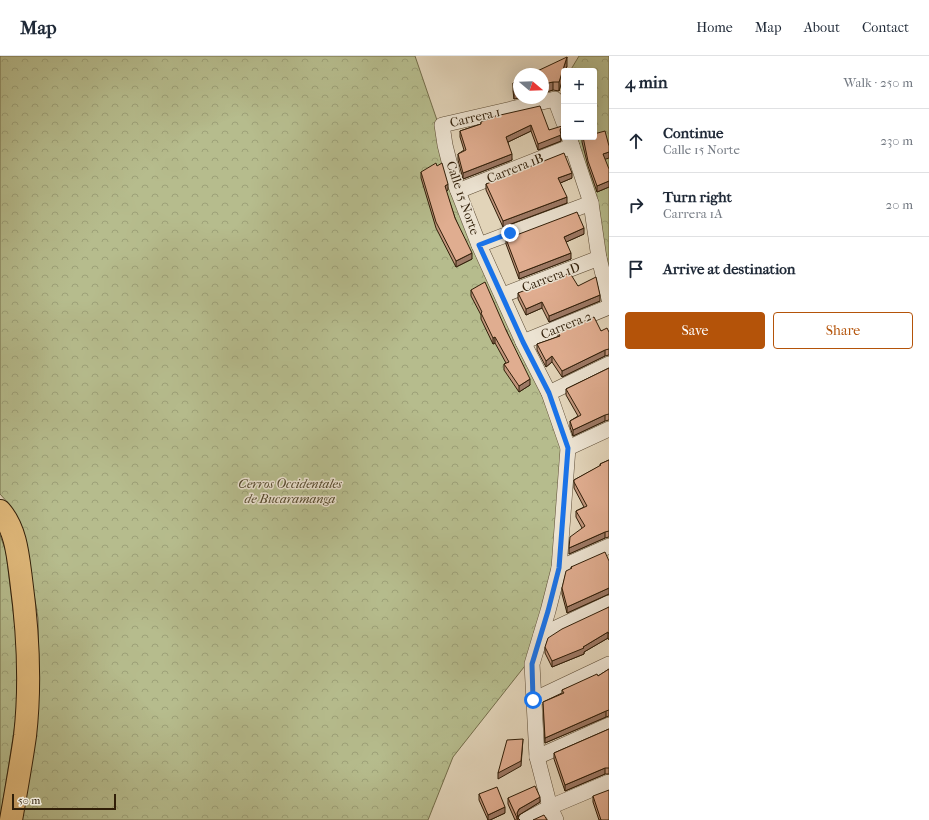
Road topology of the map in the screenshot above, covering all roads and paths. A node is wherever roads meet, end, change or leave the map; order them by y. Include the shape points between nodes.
1 (561, 115) edge
2 (442, 125) joint
3 (570, 141) edge
4 (458, 191) junction
5 (591, 203) junction
6 (479, 245) junction
7 (599, 258) junction
8 (503, 295) junction
9 (609, 299) edge
10 (609, 307) edge
11 (523, 342) junction
12 (609, 364) edge
13 (549, 393) junction
14 (609, 429) edge
15 (568, 448) junction
16 (0, 511) edge
17 (609, 546) edge
18 (559, 568) junction
19 (609, 603) edge
20 (541, 635) junction
21 (609, 664) edge
22 (533, 700) junction
23 (609, 725) edge
24 (537, 757) junction
25 (609, 782) edge
26 (553, 814) edge
27 (11, 820) edge
28 (526, 820) edge

1 - 2 street, Carrera 1 via 555,98
2 - 4 street, Calle 15 Norte
3 - 4 street, Carrera 1B
3 - 5 street
4 - 6 street, Calle 15 Norte
5 - 6 street
5 - 7 street
6 - 8 street, Calle 15 Norte
7 - 8 street, Carrera 1D
7 - 9 street
8 - 11 street, Calle 15 Norte
10 - 11 street, Carrera 2
11 - 13 street, Calle 15 Norte
12 - 13 street
13 - 15 street, Calle 15 Norte
14 - 15 street
15 - 18 street, Calle 15 Norte
16 - 27 main road via 5,516 13,536 20,565 27,631 25,736
17 - 18 street
18 - 20 street, Calle 15 Norte
19 - 20 street
20 - 22 street, Calle 15 Norte via 532,664
21 - 22 street
22 - 24 street, Calle 15 Norte
23 - 24 street
24 - 26 street, Calle 15 Norte
25 - 26 street
26 - 28 street

